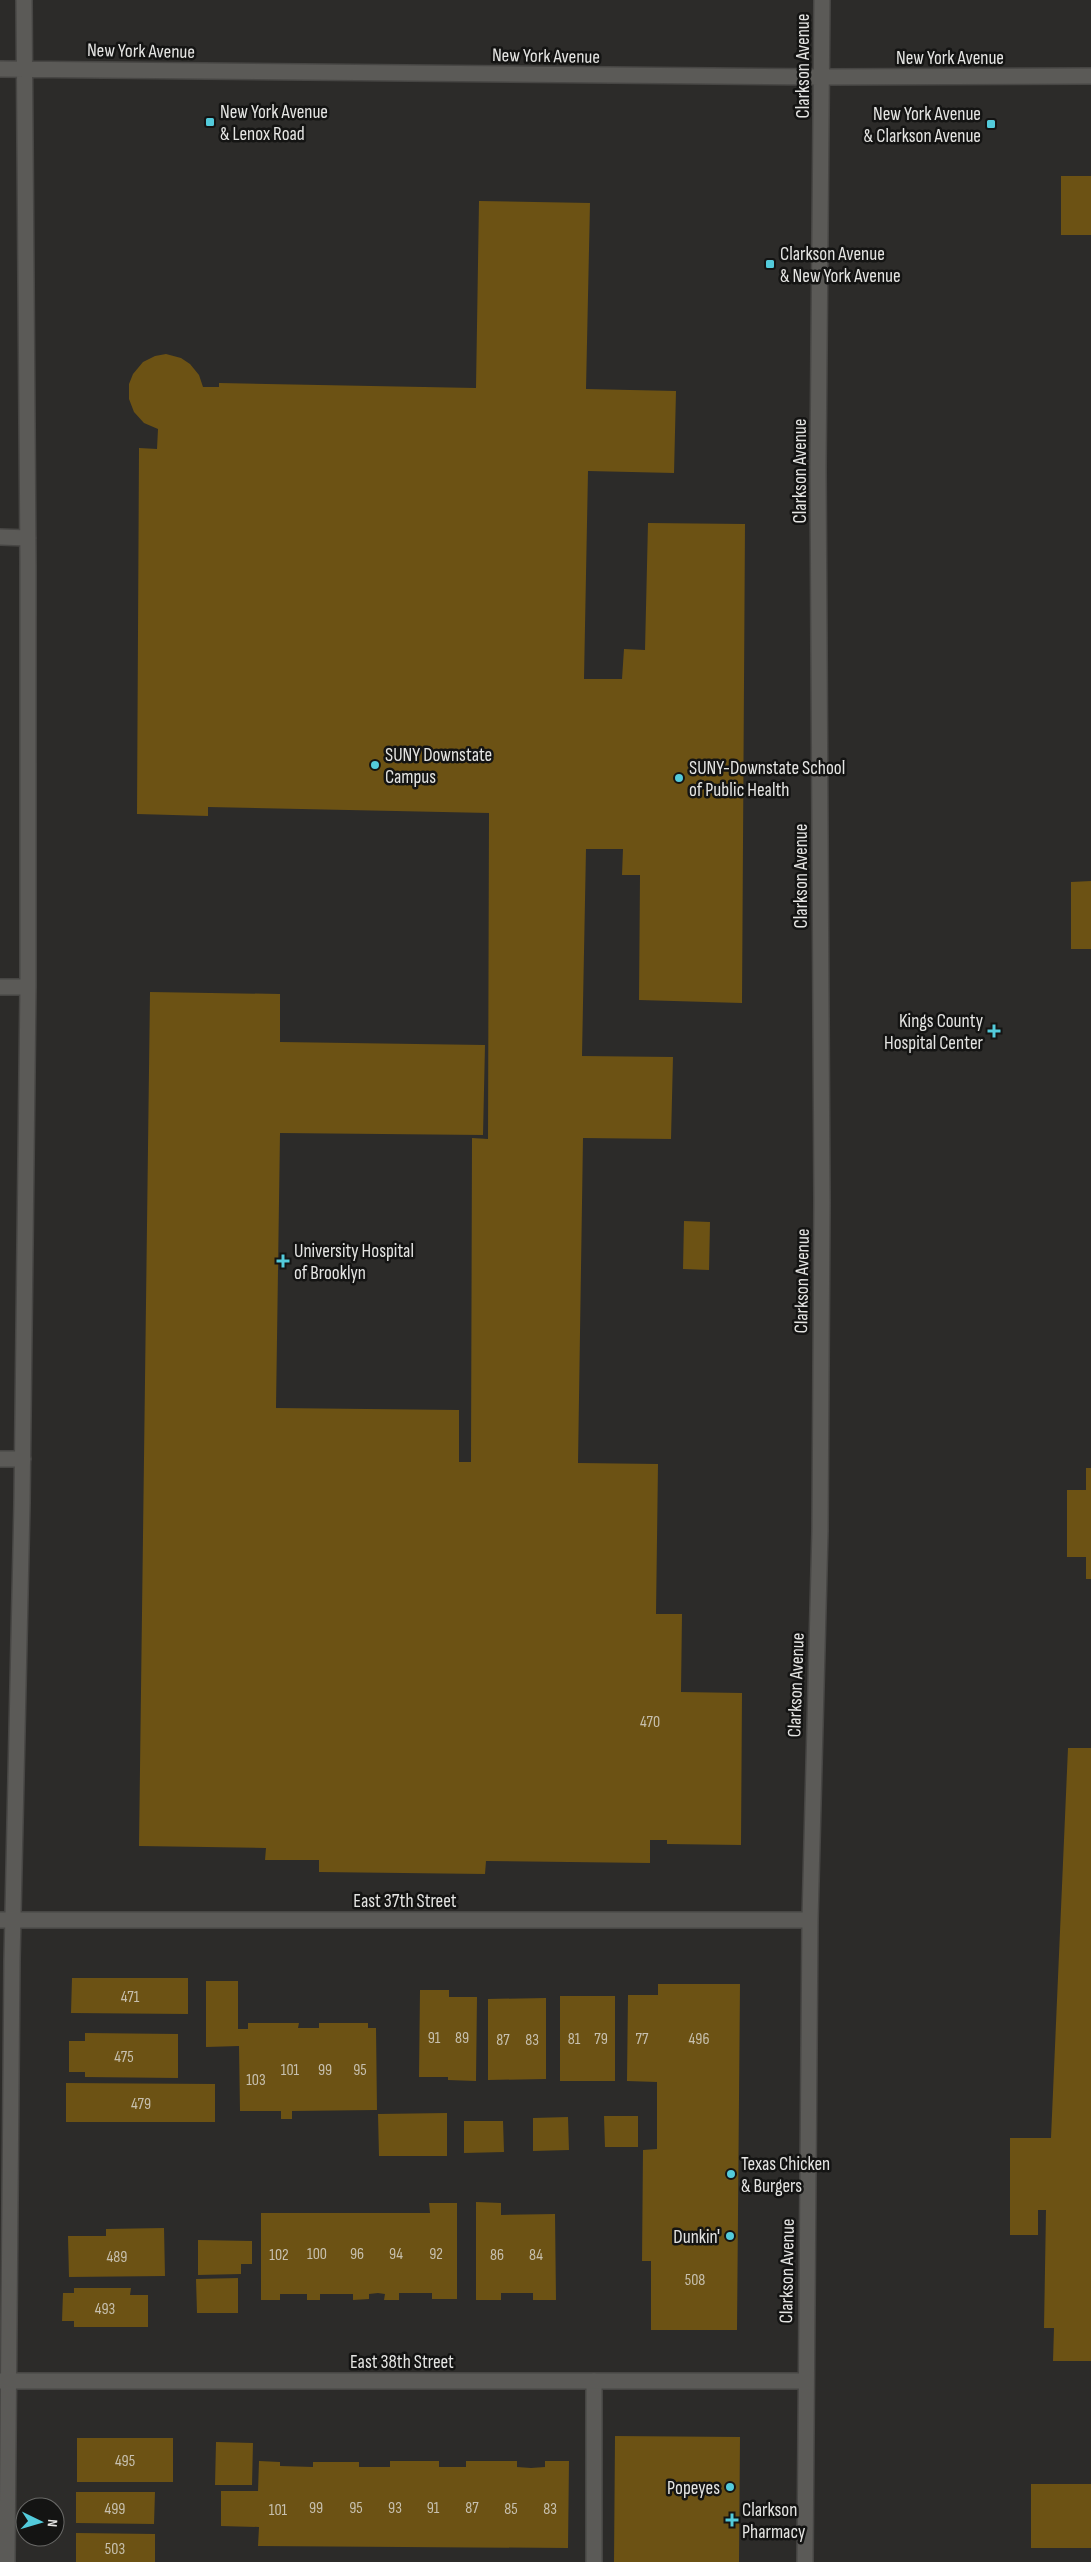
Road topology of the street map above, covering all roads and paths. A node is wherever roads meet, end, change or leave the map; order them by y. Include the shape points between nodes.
1 (24, 0) edge
2 (822, 0) edge
3 (0, 69) edge
4 (24, 69) junction
5 (1091, 76) edge
6 (821, 78) junction
7 (0, 537) edge
8 (28, 538) junction
9 (0, 987) edge
10 (28, 988) junction
11 (0, 1459) edge
12 (22, 1459) junction
13 (6, 1920) edge
14 (810, 1920) junction
15 (4, 2381) edge
16 (594, 2381) junction
17 (805, 2381) junction
18 (7, 2562) edge
19 (594, 2562) edge
20 (805, 2562) edge

1 - 4 street
2 - 6 street, Clarkson Avenue
3 - 4 street, New York Avenue
4 - 6 street, New York Avenue
4 - 8 street
5 - 6 street, New York Avenue
6 - 14 street, Clarkson Avenue via 818,467 822,1202 820,1532
7 - 8 street
8 - 10 street
9 - 10 street
10 - 12 street
11 - 12 street
12 - 13 street
13 - 14 street, East 37th Street
13 - 15 street
14 - 17 street, Clarkson Avenue
15 - 16 street, East 38th Street
15 - 18 street
16 - 17 street, East 38th Street
16 - 19 street
17 - 20 street, Clarkson Avenue

